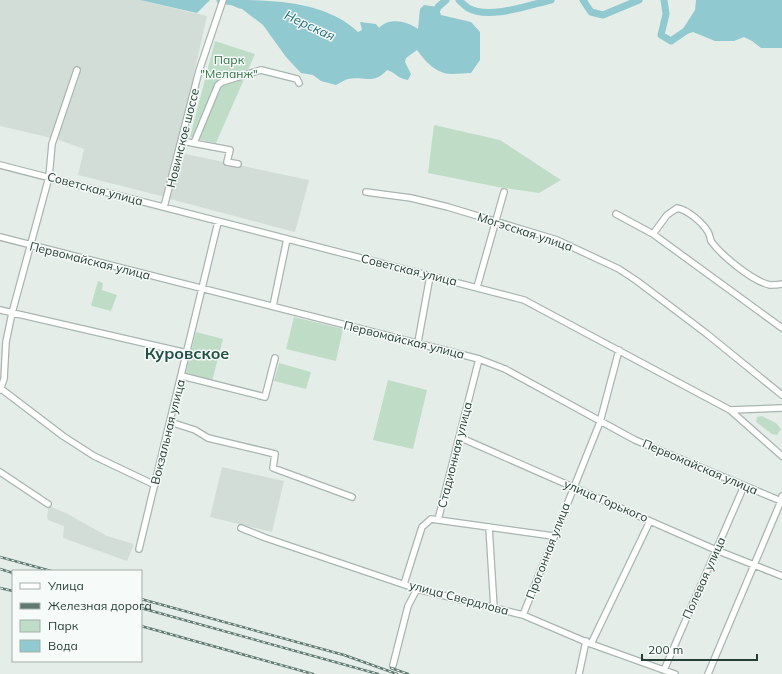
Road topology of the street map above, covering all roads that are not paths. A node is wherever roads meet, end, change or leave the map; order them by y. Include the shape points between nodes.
1 (223, 0) edge
2 (77, 70) dead end
3 (298, 83) dead end
4 (182, 141) junction
5 (194, 143) junction
6 (238, 164) dead end
7 (0, 165) edge
8 (50, 177) junction
9 (366, 192) dead end
10 (504, 192) dead end
11 (164, 207) junction
12 (616, 214) dead end
13 (218, 222) junction
14 (496, 222) junction
15 (653, 234) junction
16 (0, 237) edge
17 (287, 239) junction
18 (30, 245) junction
19 (430, 276) junction
20 (782, 284) edge
21 (477, 287) junction
22 (202, 289) junction
23 (273, 306) junction
24 (0, 310) edge
25 (12, 313) junction
26 (782, 328) edge
27 (418, 342) junction
28 (619, 350) junction
29 (187, 353) junction
30 (275, 358) dead end
31 (479, 359) junction
32 (182, 376) junction
33 (0, 389) edge
34 (782, 395) edge
35 (782, 408) edge
36 (730, 410) junction
37 (170, 422) junction
38 (600, 422) junction
39 (459, 437) junction
40 (782, 456) edge
41 (0, 472) edge
42 (155, 485) junction
43 (744, 486) junction
44 (573, 487) junction
45 (352, 497) dead end
46 (781, 498) edge
47 (48, 504) dead end
48 (438, 520) junction
49 (650, 521) junction
50 (489, 527) junction
51 (241, 528) dead end
52 (553, 536) junction
53 (139, 549) dead end
54 (716, 550) junction
55 (754, 564) junction
56 (782, 576) edge
57 (404, 584) junction
58 (417, 589) junction
59 (494, 608) junction
60 (523, 615) junction
61 (588, 642) junction
62 (393, 665) dead end
63 (664, 670) junction
64 (579, 674) edge
65 (675, 674) edge
66 (708, 674) edge

1 - 4 street, Новинское шоссе via 199,71
2 - 8 street via 52,144
3 - 5 street via 297,79 261,70 222,82 218,85
4 - 5 street
4 - 11 street, Новинское шоссе
5 - 6 street via 230,150 227,162
7 - 8 street, Советская улица
8 - 11 street, Советская улица
8 - 18 street
9 - 14 street, Могэсская улица via 411,198
10 - 14 street
11 - 13 street, Советская улица
12 - 15 street
13 - 17 street, Советская улица
13 - 22 street, Вокзальная улица
14 - 21 street
14 - 34 street, Могэсская улица via 557,240 619,270 662,299
15 - 20 street via 667,215 677,208 683,209 705,228 710,239 730,261 770,285
15 - 26 street
16 - 18 street, Первомайская улица
17 - 19 street, Советская улица
17 - 23 street
18 - 22 street, Первомайская улица
18 - 25 street
19 - 21 street, Советская улица
19 - 27 street
21 - 28 street, Советская улица via 524,300
22 - 23 street, Первомайская улица
22 - 29 street, Вокзальная улица
23 - 27 street, Первомайская улица
24 - 25 street
25 - 29 street
25 - 33 street
27 - 31 street, Первомайская улица
28 - 36 street, Советская улица
28 - 38 street, Прогонная улица
29 - 32 street, Вокзальная улица
30 - 32 street via 265,397
31 - 38 street, Первомайская улица via 505,369
31 - 39 street, Стадионная улица
32 - 37 street, Вокзальная улица
33 - 42 street via 94,456
35 - 36 street
36 - 40 street, Советская улица
37 - 42 street, Вокзальная улица
37 - 45 street via 195,430 208,438 275,454 273,468
38 - 43 street, Первомайская улица via 635,440
38 - 44 street, Прогонная улица
39 - 44 street, улица Горького
39 - 48 street, Стадионная улица
41 - 47 street
42 - 53 street, Вокзальная улица
43 - 46 street, Первомайская улица
43 - 54 street, Полевая улица
44 - 49 street, улица Горького
44 - 52 street, Прогонная улица
46 - 55 street
48 - 50 street
48 - 57 street, Стадионная улица via 431,519 422,527
49 - 54 street, улица Горького
49 - 61 street
50 - 52 street
50 - 59 street
51 - 57 street, улица Свердлова
52 - 60 street, Прогонная улица
54 - 55 street, улица Горького
54 - 63 street, Полевая улица
55 - 56 street, улица Горького
55 - 66 street
57 - 58 street, улица Свердлова
58 - 59 street, улица Свердлова
58 - 62 street via 408,606
59 - 60 street, улица Свердлова
60 - 61 street, улица Свердлова
61 - 63 street, улица Свердлова
61 - 64 street
63 - 65 street, улица Свердлова

